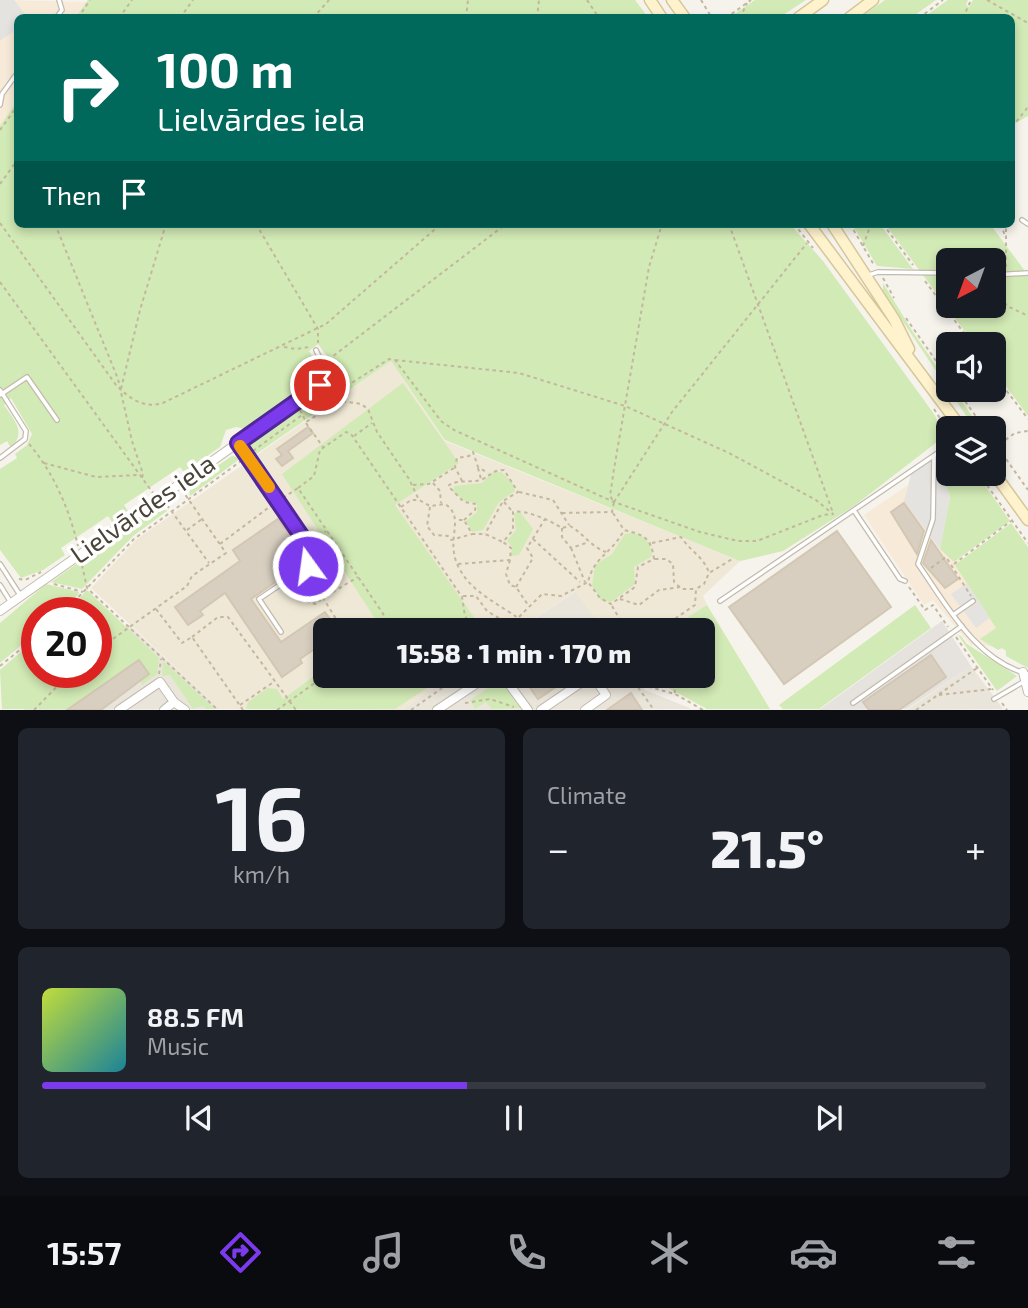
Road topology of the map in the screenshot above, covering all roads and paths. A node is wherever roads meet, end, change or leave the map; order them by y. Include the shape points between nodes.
1 (328, 0) edge
2 (751, 0) edge
3 (822, 0) edge
4 (873, 0) edge
5 (943, 0) edge
6 (987, 0) edge
7 (747, 3) junction
8 (316, 14) edge
9 (732, 14) edge
10 (742, 14) edge
11 (803, 14) edge
12 (854, 14) edge
13 (924, 14) edge
14 (1012, 14) edge
15 (14, 77) edge
16 (1, 92) edge
17 (0, 105) edge
18 (1028, 107) edge
19 (14, 111) edge
20 (1015, 123) edge
21 (0, 130) edge
22 (14, 165) edge
23 (0, 184) edge
24 (1022, 220) dead end
25 (0, 223) edge
26 (1028, 224) edge
27 (57, 228) edge
28 (165, 228) edge
29 (258, 228) edge
30 (436, 228) edge
31 (501, 228) edge
32 (661, 228) edge
33 (730, 228) edge
34 (797, 228) edge
35 (812, 228) edge
36 (835, 228) edge
37 (852, 228) edge
38 (869, 228) edge
39 (886, 228) edge
40 (1002, 228) edge
41 (1006, 228) edge
42 (1005, 238) junction
43 (807, 243) junction
44 (863, 247) junction
45 (1005, 248) edge
46 (816, 251) dead end
47 (919, 272) junction
48 (936, 273) edge
49 (1028, 273) edge
50 (872, 274) junction
51 (1006, 275) edge
52 (0, 282) edge
53 (1006, 302) edge
54 (897, 304) dead end
55 (757, 305) junction
56 (903, 313) dead end
57 (1028, 316) edge
58 (318, 328) junction
59 (963, 332) edge
60 (283, 346) junction
61 (316, 350) junction
62 (395, 360) junction
63 (936, 361) edge
64 (324, 363) junction
65 (916, 364) junction
66 (320, 385) joint
67 (1006, 389) edge
68 (121, 390) junction
69 (1, 393) edge
70 (306, 396) junction
71 (297, 403) junction
72 (625, 406) junction
73 (933, 409) dead end
74 (302, 415) junction
75 (938, 416) edge
76 (953, 416) edge
77 (1028, 419) edge
78 (57, 420) dead end
79 (306, 422) junction
80 (372, 423) junction
81 (664, 423) junction
82 (1028, 431) edge
83 (353, 437) junction
84 (24, 439) junction
85 (1006, 440) edge
86 (238, 443) junction
87 (323, 448) junction
88 (247, 456) junction
89 (934, 456) joint
90 (0, 458) edge
91 (1006, 460) edge
92 (44, 463) junction
93 (455, 467) junction
94 (478, 467) junction
95 (489, 474) junction
96 (141, 477) junction
97 (481, 480) junction
98 (462, 481) junction
99 (433, 482) junction
100 (178, 485) junction
101 (411, 485) junction
102 (987, 486) edge
103 (1004, 486) edge
104 (298, 488) junction
105 (1028, 490) edge
106 (440, 491) junction
107 (450, 492) junction
108 (518, 492) junction
109 (160, 498) junction
110 (189, 499) junction
111 (419, 500) junction
112 (278, 501) junction
113 (503, 501) junction
114 (614, 502) junction
115 (441, 504) junction
116 (430, 506) junction
117 (401, 507) junction
118 (172, 511) junction
119 (513, 512) junction
120 (612, 512) junction
121 (854, 512) junction
122 (562, 513) junction
123 (834, 514) junction
124 (546, 517) junction
125 (202, 519) junction
126 (458, 520) junction
127 (464, 520) junction
128 (1028, 520) edge
129 (1012, 521) junction
130 (839, 522) junction
131 (570, 526) junction
132 (562, 528) junction
133 (624, 530) junction
134 (186, 531) junction
135 (327, 531) junction
136 (472, 534) junction
137 (485, 534) junction
138 (532, 538) junction
139 (452, 540) junction
140 (503, 542) junction
141 (587, 543) junction
142 (652, 543) junction
143 (1028, 543) edge
144 (220, 544) junction
145 (307, 544) junction
146 (570, 548) junction
147 (79, 553) junction
148 (608, 553) junction
149 (734, 558) dead end
150 (654, 559) junction
151 (510, 560) junction
152 (0, 564) edge
153 (209, 564) junction
154 (457, 564) junction
155 (953, 565) junction
156 (709, 573) junction
157 (925, 573) junction
158 (358, 577) junction
159 (288, 580) junction
160 (905, 581) joint
161 (585, 583) junction
162 (0, 585) edge
163 (516, 587) junction
164 (680, 587) junction
165 (88, 588) junction
166 (696, 589) junction
167 (20, 595) junction
168 (79, 597) edge
169 (462, 597) junction
170 (323, 598) junction
171 (619, 598) junction
172 (720, 601) dead end
173 (973, 601) joint
174 (11, 602) junction
175 (611, 604) junction
176 (529, 606) junction
177 (156, 608) junction
178 (0, 611) edge
179 (953, 614) junction
180 (336, 618) edge
181 (386, 618) edge
182 (466, 618) edge
183 (500, 618) edge
184 (518, 618) joint
185 (618, 618) edge
186 (676, 618) edge
187 (962, 626) junction
188 (129, 627) junction
189 (281, 632) dead end
190 (952, 632) junction
191 (192, 637) junction
192 (112, 639) edge
193 (21, 649) edge
194 (162, 658) junction
195 (0, 666) edge
196 (978, 667) junction
197 (159, 676) dead end
198 (1025, 676) edge
199 (275, 680) junction
200 (313, 684) edge
201 (1011, 687) junction
202 (55, 688) edge
203 (442, 688) edge
204 (470, 688) edge
205 (511, 688) edge
206 (573, 688) edge
207 (601, 688) edge
208 (638, 688) edge
209 (651, 688) edge
210 (674, 688) edge
211 (1028, 692) edge
212 (675, 694) junction
213 (937, 695) junction
214 (996, 697) junction
215 (290, 701) junction
216 (174, 702) junction
217 (463, 703) dead end
218 (853, 703) dead end
219 (240, 705) junction
220 (696, 705) junction
221 (34, 709) edge
222 (119, 709) edge
223 (164, 709) edge
224 (185, 709) edge
225 (218, 709) edge
226 (243, 709) edge
227 (277, 709) edge
228 (296, 709) edge
229 (411, 709) edge
230 (438, 709) edge
231 (524, 709) edge
232 (541, 709) edge
233 (585, 709) edge
234 (654, 709) edge
235 (694, 709) edge
236 (702, 709) edge
237 (916, 709) edge
238 (1007, 709) edge

1 - 8 path
2 - 7 path
3 - 11 main road
4 - 12 main road
5 - 13 path
6 - 14 path
7 - 9 path
7 - 10 path
15 - 16 lane
16 - 17 lane
18 - 20 path
19 - 21 path
22 - 23 path
24 - 26 lane
25 - 68 path
27 - 68 path
28 - 68 path
29 - 58 path
30 - 58 path
31 - 64 path
32 - 72 path via 649,267
33 - 55 path
34 - 43 path
35 - 65 main road
36 - 50 main road
37 - 44 path
38 - 44 path
39 - 47 path
40 - 42 path
41 - 42 path
42 - 45 path
43 - 46 path
43 - 55 path
44 - 50 path
47 - 48 lane
47 - 50 lane
47 - 59 path
49 - 51 lane
50 - 54 path
50 - 65 main road
52 - 96 path
53 - 57 path
55 - 81 path
55 - 123 path
56 - 63 path
58 - 60 path
58 - 61 path
60 - 61 path
60 - 68 path via 158,405 139,403
61 - 64 lane
62 - 70 path via 389,359 333,395
62 - 72 path via 519,373
62 - 114 path via 440,421
64 - 66 lane via 327,374
65 - 76 main road
66 - 70 street, Lielvārdes iela
67 - 77 path
68 - 96 path via 144,474
69 - 78 lane via 27,377
69 - 84 lane via 26,431
70 - 71 street, Lielvārdes iela
71 - 74 path
71 - 86 street, Lielvārdes iela
72 - 81 path
72 - 114 path via 611,487
73 - 75 path
74 - 79 path
74 - 88 path
79 - 80 path via 329,406 351,401 368,409
79 - 87 path
80 - 83 path
80 - 101 path
81 - 114 path
81 - 123 path via 729,453
82 - 85 path
83 - 87 path via 346,432
83 - 117 path
84 - 90 lane
84 - 92 path
86 - 88 lane
86 - 100 street, Lielvārdes iela
87 - 104 path via 314,476
88 - 110 path
88 - 112 lane
89 - 121 lane
89 - 157 lane via 933,519 918,564
91 - 105 path
92 - 96 path via 96,477
92 - 147 path via 62,497
93 - 94 path via 457,458 473,452
93 - 98 path
93 - 99 path
94 - 95 path
94 - 97 path
95 - 97 path
95 - 108 path via 504,470
96 - 109 path
97 - 98 path
98 - 107 path via 452,482
99 - 101 path
99 - 106 path
100 - 109 street, Lielvārdes iela
100 - 110 path
101 - 111 path
102 - 129 path
103 - 128 main road
104 - 112 path
104 - 135 path
106 - 107 path
106 - 115 path
107 - 127 path via 476,504
108 - 113 path
108 - 122 path via 553,500
109 - 118 path
109 - 147 street, Lielvārdes iela
110 - 118 path
110 - 125 path
111 - 116 path
111 - 117 path
112 - 144 path
112 - 145 lane
113 - 119 path
113 - 137 path
114 - 120 path
114 - 123 path via 738,541 757,541
115 - 116 path
115 - 126 path via 452,508
116 - 139 path via 427,526 434,535
117 - 169 path
118 - 134 path
118 - 165 path via 134,539
119 - 124 path
119 - 140 path via 513,530
120 - 122 path
120 - 133 path
121 - 130 lane
121 - 160 lane
122 - 131 path
123 - 130 path
124 - 132 path
124 - 138 path
125 - 134 path
125 - 144 path
126 - 127 path
126 - 139 path
127 - 136 path
129 - 143 path
129 - 155 path
130 - 172 lane
131 - 132 path
131 - 141 path
132 - 146 path
133 - 142 path via 646,535
133 - 148 path
134 - 153 path
135 - 145 path
135 - 158 path
136 - 137 path
136 - 139 path
137 - 140 path
138 - 161 path
138 - 163 path via 527,548 533,558
139 - 154 path
140 - 151 path via 511,548
141 - 146 path
141 - 148 path
142 - 150 path
142 - 156 path via 681,537 692,554 705,562
144 - 153 path via 226,553
145 - 159 lane via 312,558 308,566
146 - 161 path
147 - 165 path
147 - 167 street, Lielvārdes iela
148 - 161 path via 591,567
149 - 156 path
150 - 164 path via 673,564 674,582
150 - 171 path via 638,567 638,583
151 - 154 path
151 - 163 path via 506,574 510,585
152 - 167 lane
153 - 177 path
154 - 184 path via 475,588
155 - 157 path via 946,557
155 - 173 path
156 - 166 path
157 - 179 lane
158 - 170 path
158 - 181 path
159 - 170 path via 301,599 315,604
159 - 189 lane via 259,599
160 - 190 path via 925,610 933,605
161 - 175 path
161 - 176 path via 561,596 542,594
162 - 174 lane
163 - 176 path
164 - 166 path
164 - 171 path via 659,590 639,605
165 - 168 path
165 - 188 path
166 - 186 path via 695,605
167 - 174 street, Lielvārdes iela
169 - 182 path
169 - 183 path via 472,594
170 - 180 path
171 - 175 path
173 - 179 lane
174 - 178 street, Lielvārdes iela
175 - 185 path
176 - 184 path
177 - 188 path
177 - 191 path via 182,643
179 - 187 lane
187 - 190 lane
187 - 198 lane via 986,651
188 - 192 path
188 - 194 path
190 - 196 path
190 - 218 lane
191 - 199 path via 218,617 228,617
191 - 219 path
193 - 195 path
194 - 197 path
194 - 225 path
196 - 213 path
196 - 214 path
198 - 201 lane
198 - 211 street
199 - 215 path
199 - 219 path
200 - 215 path
201 - 213 path
201 - 214 lane
202 - 221 path
203 - 229 path
204 - 230 street
205 - 231 street
206 - 232 street
207 - 233 street via 606,695
208 - 234 path
209 - 212 path
210 - 212 path
212 - 220 path
213 - 237 path
214 - 238 path
215 - 227 path
215 - 228 path
216 - 222 street via 160,682
216 - 223 street
216 - 224 street
217 - 231 path via 490,699
219 - 226 path
220 - 235 path
220 - 236 path

